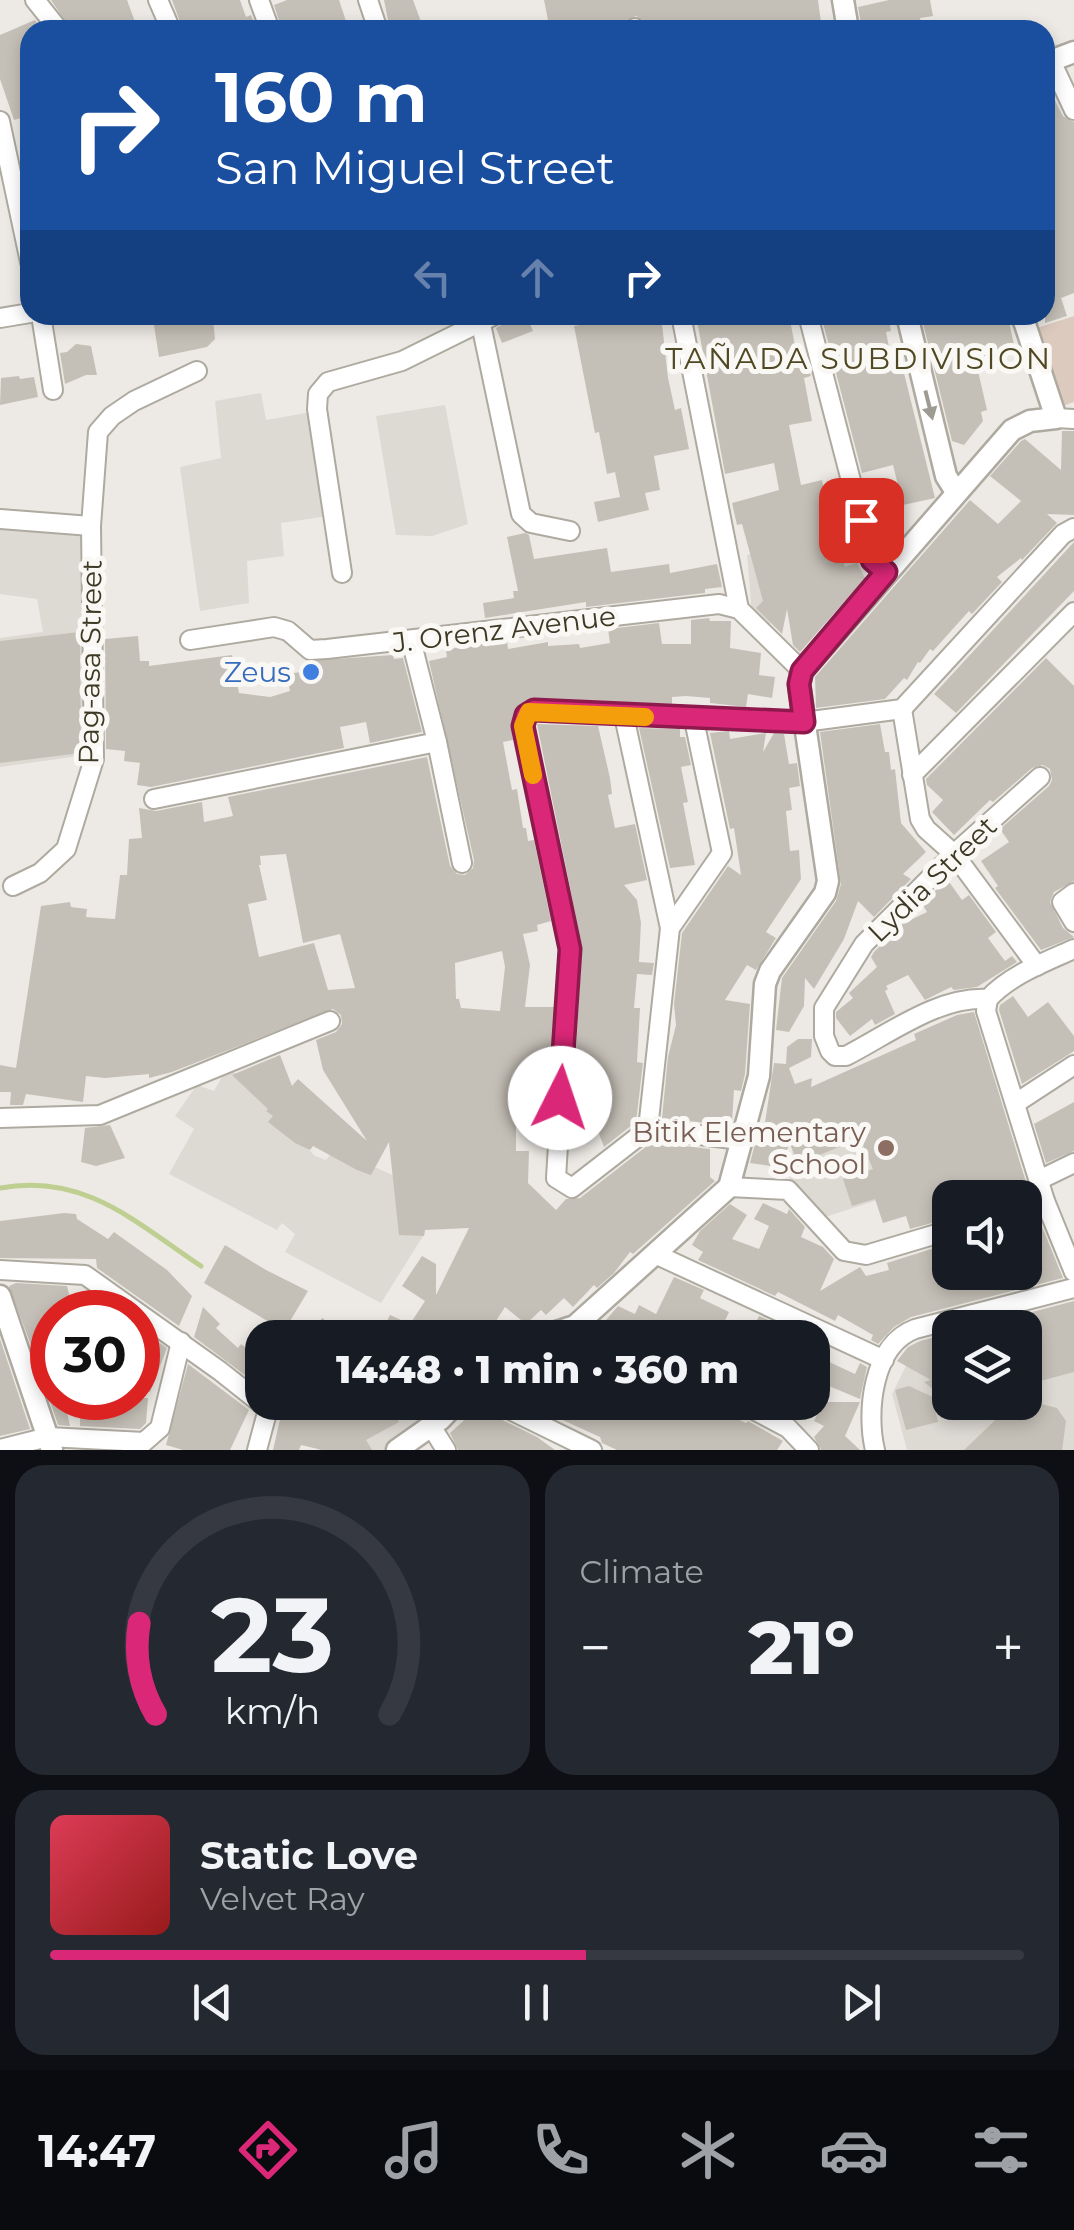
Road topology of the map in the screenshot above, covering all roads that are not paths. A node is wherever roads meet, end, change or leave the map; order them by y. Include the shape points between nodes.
1 (35, 0) edge
2 (51, 20) edge
3 (1055, 75) edge
4 (1074, 110) edge
5 (0, 121) edge
6 (20, 215) edge
7 (43, 325) edge
8 (478, 325) edge
9 (489, 325) edge
10 (683, 325) edge
11 (811, 325) edge
12 (909, 325) edge
13 (1026, 325) edge
14 (197, 371) dead end
15 (53, 390) dead end
16 (1065, 418) edge
17 (956, 492) junction
18 (0, 520) edge
19 (92, 526) junction
20 (1074, 528) edge
21 (570, 531) dead end
22 (886, 572) junction
23 (342, 573) dead end
24 (739, 609) junction
25 (1074, 612) edge
26 (190, 640) dead end
27 (412, 640) junction
28 (802, 671) junction
29 (902, 708) junction
30 (624, 716) junction
31 (694, 720) junction
32 (804, 722) junction
33 (437, 742) junction
34 (912, 775) junction
35 (1040, 776) dead end
36 (154, 799) dead end
37 (954, 854) junction
38 (462, 863) dead end
39 (12, 886) dead end
40 (1074, 892) edge
41 (1074, 922) edge
42 (670, 928) junction
43 (1074, 949) edge
44 (1038, 966) junction
45 (988, 999) junction
46 (330, 1022) dead end
47 (1074, 1066) edge
48 (1016, 1103) junction
49 (0, 1118) edge
50 (648, 1129) junction
51 (741, 1140) junction
52 (1074, 1163) edge
53 (1039, 1180) joint
54 (729, 1187) junction
55 (1042, 1190) edge
56 (1045, 1201) junction
57 (1042, 1202) edge
58 (932, 1235) edge
59 (656, 1254) junction
60 (0, 1270) edge
61 (1074, 1272) edge
62 (1074, 1288) edge
63 (0, 1296) edge
64 (582, 1320) edge
65 (181, 1342) junction
66 (884, 1360) junction
67 (438, 1420) edge
68 (531, 1420) edge
69 (773, 1420) edge
70 (431, 1426) junction
71 (50, 1444) edge
72 (0, 1448) edge
73 (256, 1450) edge
74 (397, 1450) edge
75 (446, 1450) edge
76 (592, 1450) edge
77 (809, 1450) edge
78 (875, 1450) edge

1 - 2 street
3 - 4 street
5 - 6 street
7 - 15 street
8 - 23 street via 402,361 328,382 318,394
9 - 21 street via 521,514 530,523
10 - 24 street
11 - 22 street via 870,554
12 -> 17 street via 946,476
13 - 16 street
14 - 19 street, Pag-asa Street via 134,401 98,432
16 - 17 street via 1012,430
17 - 22 street
18 - 19 street, Pag-asa Street
19 - 39 street, Pag-asa Street via 94,760 66,849 40,874
20 - 29 street
22 - 28 street
24 - 27 street, J. Orenz Avenue via 719,604
24 - 28 street
25 - 34 street
26 - 27 street, J. Orenz Avenue via 274,627 310,650
27 - 33 street
28 - 32 street
29 - 32 street
29 - 34 street
30 - 31 street
30 - 42 street
30 - 50 street via 534,710 523,726 570,949 556,1178 572,1188
31 - 32 street
31 - 42 street via 722,853
32 - 51 street via 828,881 765,984 759,1076
33 - 36 street
33 - 38 street
34 - 37 street via 920,819
35 - 37 street, Lydia Street
37 - 44 street
37 - 45 street, Lydia Street via 864,944 824,1008 824,1036 835,1056 846,1056 947,1003
40 - 41 street via 1062,902
42 - 50 street
43 - 44 street
44 - 45 street
45 - 48 street via 986,1011
46 - 49 street via 100,1115
47 - 48 street
48 - 53 street
50 - 51 street
51 - 54 street
52 - 53 street
54 - 58 street via 788,1190 852,1254
54 - 59 street
55 - 56 street
56 - 57 street
56 - 61 street
59 - 64 street
59 - 66 street
60 - 65 street via 85,1275
62 - 66 street via 905,1333
63 - 71 street
65 - 71 street via 160,1428 144,1442
65 - 73 street via 268,1409
66 - 78 street via 869,1423
67 - 70 street
68 - 76 street
69 - 77 street
70 - 74 street
70 - 75 street
71 - 72 street

